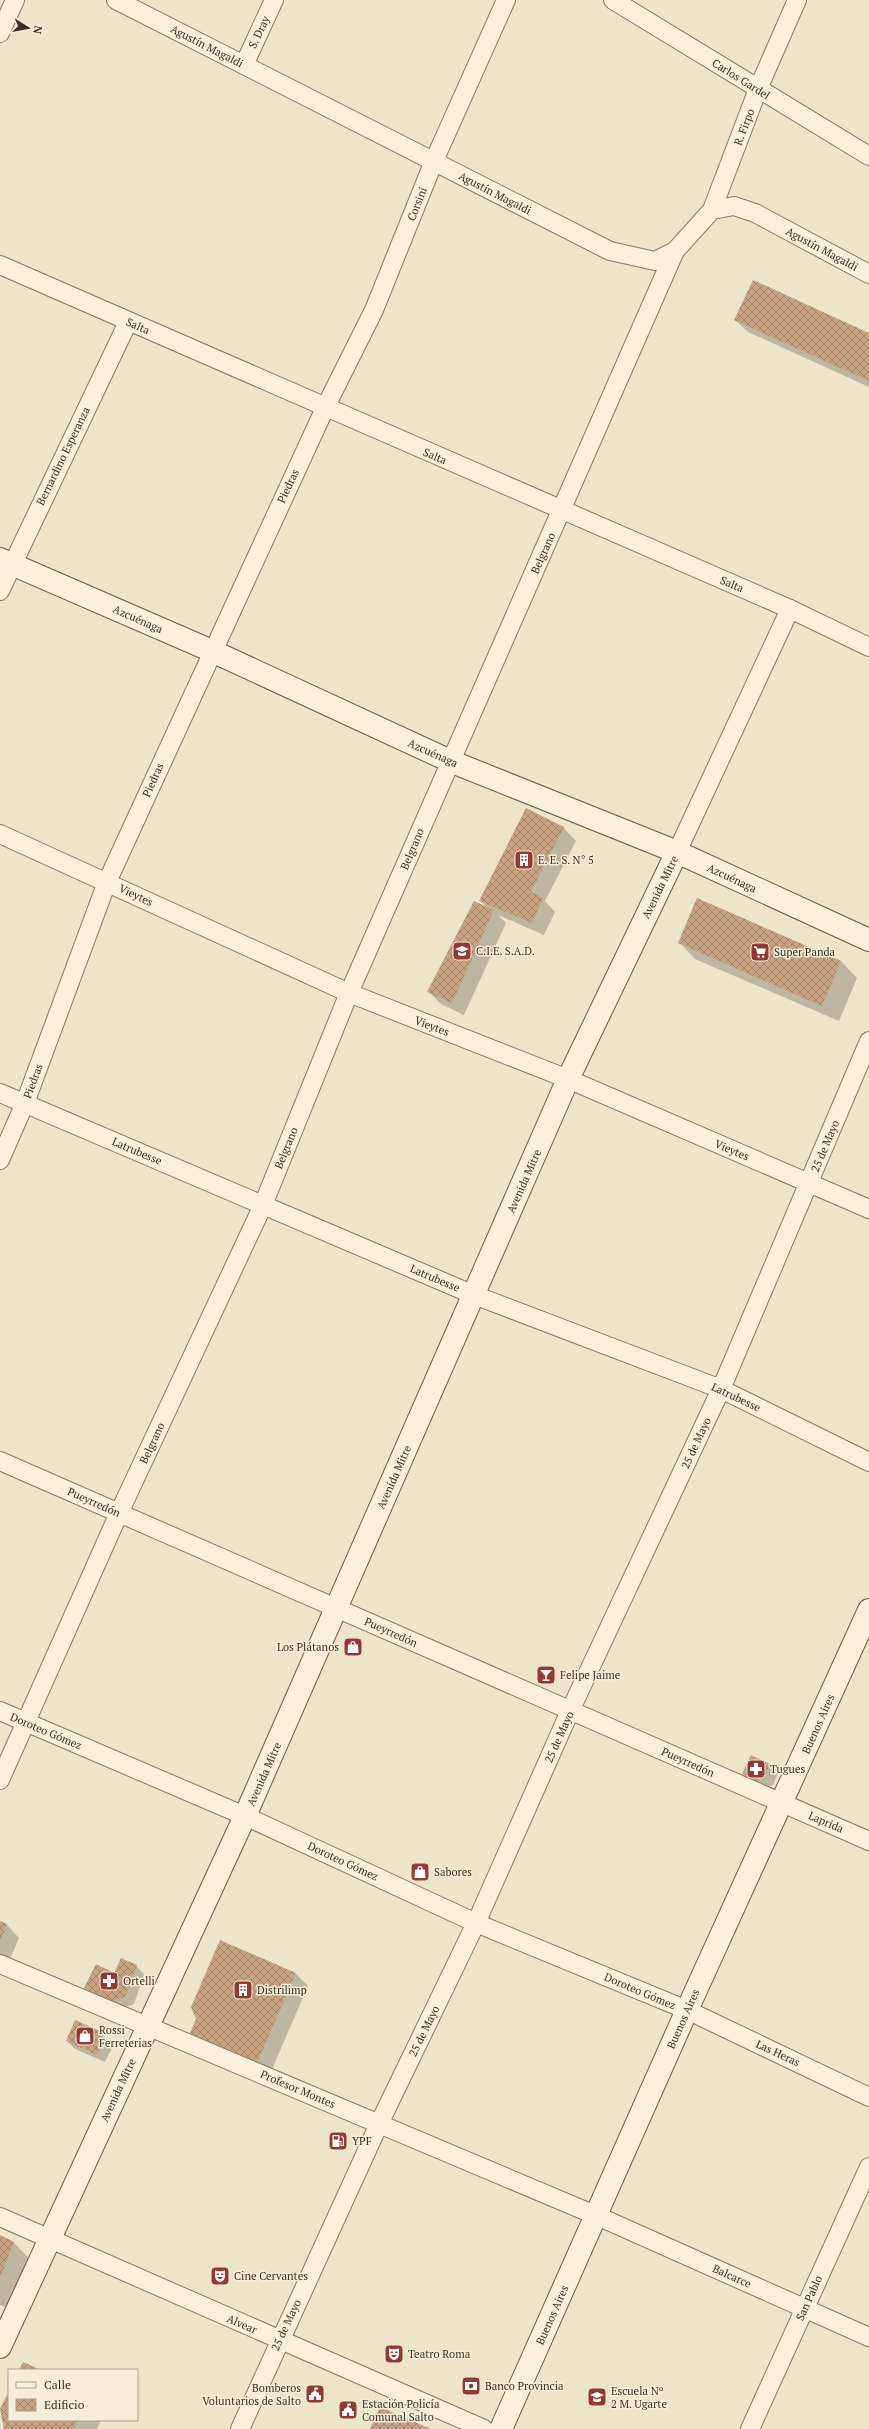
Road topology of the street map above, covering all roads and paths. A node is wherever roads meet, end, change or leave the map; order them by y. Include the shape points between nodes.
1 (15, 0) edge
2 (116, 0) edge
3 (274, 0) edge
4 (506, 0) edge
5 (613, 0) edge
6 (797, 0) edge
7 (0, 33) edge
8 (244, 65) junction
9 (758, 89) junction
10 (869, 156) edge
11 (434, 161) junction
12 (712, 210) junction
13 (675, 251) junction
14 (0, 265) edge
15 (869, 274) edge
16 (128, 322) junction
17 (325, 408) junction
18 (562, 511) junction
19 (6, 562) edge
20 (0, 591) edge
21 (790, 609) junction
22 (869, 647) edge
23 (212, 651) junction
24 (450, 761) junction
25 (0, 834) edge
26 (677, 852) junction
27 (107, 882) junction
28 (869, 940) edge
29 (349, 993) junction
30 (869, 1041) edge
31 (568, 1079) junction
32 (0, 1094) edge
33 (25, 1103) junction
34 (0, 1160) edge
35 (809, 1184) junction
36 (263, 1206) junction
37 (869, 1209) edge
38 (474, 1295) junction
39 (721, 1389) junction
40 (0, 1460) edge
41 (869, 1462) edge
42 (119, 1513) junction
43 (337, 1608) junction
44 (869, 1610) edge
45 (0, 1711) edge
46 (570, 1711) junction
47 (26, 1722) junction
48 (0, 1780) edge
49 (782, 1804) junction
50 (245, 1816) junction
51 (869, 1841) edge
52 (476, 1923) junction
53 (0, 1964) edge
54 (687, 2010) junction
55 (148, 2025) junction
56 (869, 2097) edge
57 (379, 2124) junction
58 (869, 2167) edge
59 (595, 2215) junction
60 (0, 2217) edge
61 (50, 2238) junction
62 (805, 2308) junction
63 (869, 2337) edge
64 (279, 2340) junction
65 (0, 2347) edge
66 (240, 2429) edge
67 (484, 2429) edge
68 (501, 2429) edge
69 (750, 2429) edge

1 - 7 street
2 - 8 street, Agustín Magaldi
3 - 8 street, S. Dray
4 - 11 street, Corsini
5 - 9 street, Carlos Gardel
6 - 9 street, R. Firpo
8 - 11 street, Agustín Magaldi
9 - 10 street, Carlos Gardel
9 - 12 street, R. Firpo
11 - 13 street, Agustín Magaldi via 610,251 655,260
11 - 17 street, Corsini via 374,310
12 - 13 street, Agustín Magaldi
12 - 15 street, Agustín Magaldi via 734,206 755,213
13 - 18 street, Belgrano
14 - 16 street, Salta
16 - 17 street, Salta
16 - 19 street, Bernardino Esperanza
17 - 18 street, Salta
17 - 23 street, Piedras
18 - 21 street, Salta
18 - 24 street, Belgrano
19 - 20 street, Bernardino Esperanza
19 - 23 street, Azcuénaga
21 - 22 street, Salta
21 - 26 street, Avenida Mitre
23 - 24 street, Azcuénaga
23 - 27 street, Piedras
24 - 26 street, Azcuénaga
24 - 29 street, Belgrano
25 - 27 street, Vieytes
26 - 28 street, Azcuénaga
26 - 31 street, Avenida Mitre
27 - 29 street, Vieytes
27 - 33 street, Piedras
29 - 31 street, Vieytes
29 - 36 street, Belgrano
30 - 35 street, 25 de Mayo
31 - 35 street, Vieytes
31 - 38 street, Avenida Mitre
32 - 33 street, Latrubesse
33 - 34 street, Piedras
33 - 36 street, Latrubesse
35 - 37 street, Vieytes
35 - 39 street, 25 de Mayo
36 - 38 street, Latrubesse
36 - 42 street, Belgrano
38 - 39 street, Latrubesse
38 - 43 street, Avenida Mitre
39 - 41 street, Latrubesse
39 - 46 street, 25 de Mayo
40 - 42 street, Pueyrredón
42 - 43 street, Pueyrredón
42 - 47 street, Belgrano
43 - 46 street, Pueyrredón
43 - 50 street, Avenida Mitre
44 - 49 street, Buenos Aires
45 - 47 street, Doroteo Gómez
46 - 49 street, Pueyrredón
46 - 52 street, 25 de Mayo
47 - 48 street, Belgrano
47 - 50 street, Doroteo Gómez
49 - 51 street, Laprida
49 - 54 street, Buenos Aires
50 - 52 street, Doroteo Gómez
50 - 55 street, Avenida Mitre
52 - 54 street, Doroteo Gómez
52 - 57 street, 25 de Mayo
53 - 55 street, Profesor Montes
54 - 56 street, Las Heras
54 - 59 street, Buenos Aires
55 - 57 street, Profesor Montes
55 - 61 street, Avenida Mitre
57 - 59 street, Profesor Montes
57 - 64 street, 25 de Mayo
58 - 62 street, San Pablo
59 - 62 street, Balcarce
59 - 68 street, Buenos Aires
60 - 61 street, Alvear
61 - 64 street, Alvear
61 - 65 street, Avenida Mitre
62 - 63 street, Balcarce
62 - 69 street, San Pablo
64 - 66 street, 25 de Mayo
64 - 67 street, Alvear

